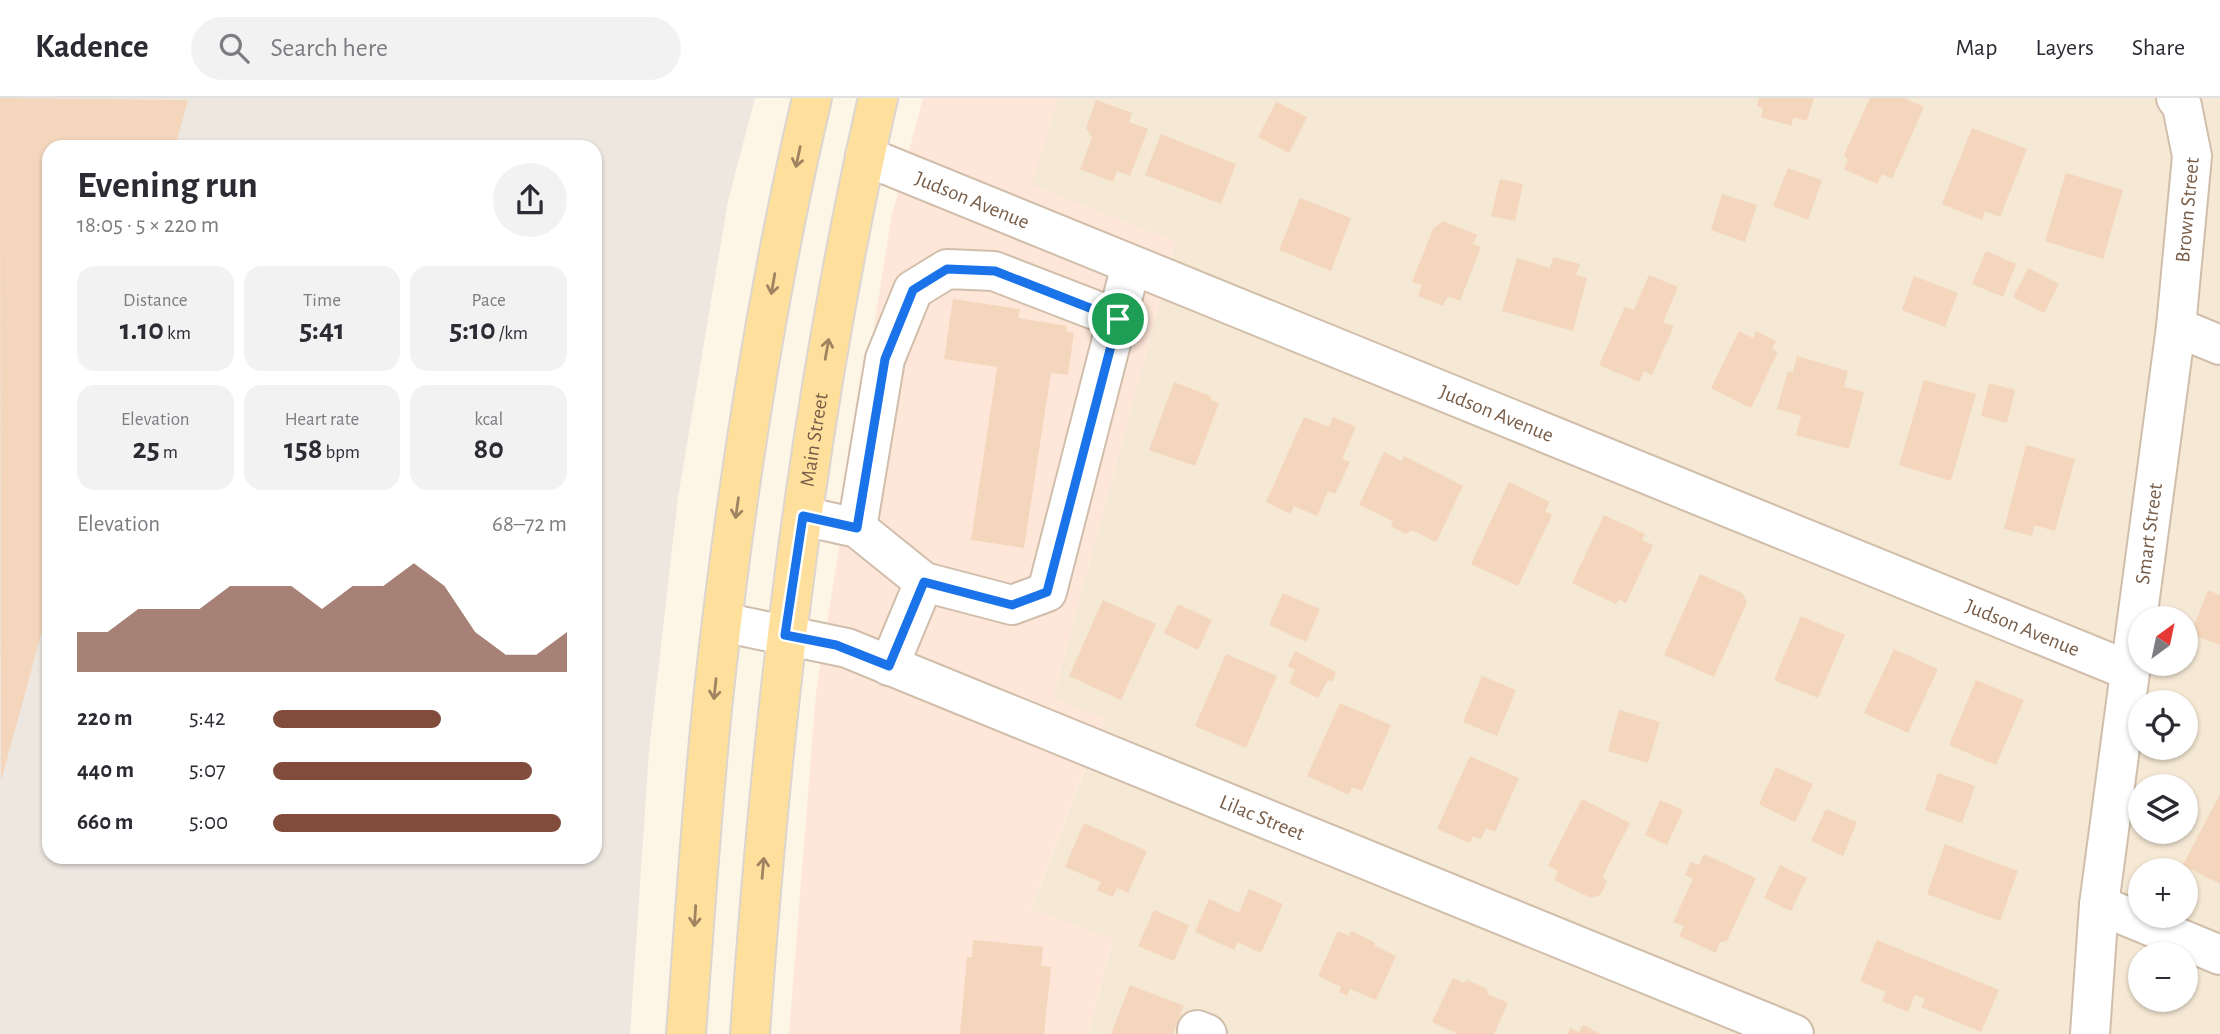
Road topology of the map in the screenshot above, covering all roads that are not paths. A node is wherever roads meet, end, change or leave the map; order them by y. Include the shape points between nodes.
1 (812, 98) edge
2 (878, 98) edge
3 (2176, 98) edge
4 (865, 156) junction
5 (1131, 265) junction
6 (1118, 319) junction
7 (2176, 327) junction
8 (2220, 345) edge
9 (803, 516) junction
10 (857, 528) junction
11 (924, 582) junction
12 (2139, 606) edge
13 (722, 621) junction
14 (785, 635) junction
15 (889, 666) junction
16 (2128, 670) edge
17 (2129, 676) edge
18 (2099, 905) junction
19 (2220, 956) edge
20 (686, 1034) edge
21 (750, 1034) edge
22 (1794, 1034) edge
23 (2090, 1034) edge

1 -> 13 main road via 761,351
2 - 4 main road, Main Street
3 - 7 street, Brown Street via 2182,106 2192,156
4 - 5 street, Judson Avenue
9 -> 4 main road, Main Street via 827,352
5 - 6 street
5 - 16 street, Judson Avenue
6 - 10 street via 995,271 947,269 913,290 885,359
6 - 11 street via 1047,592 1012,605
7 - 8 street
7 - 12 street, Smart Street
9 - 10 street
9 - 14 main road, Main Street
10 - 11 street
11 - 15 street
13 - 14 street, Lilac Street
13 -> 20 main road
14 - 15 street, Lilac Street via 836,645
21 -> 14 main road, Main Street
15 - 22 street, Lilac Street
17 - 18 street, Smart Street
18 - 19 street
18 - 23 street, Smart Street

